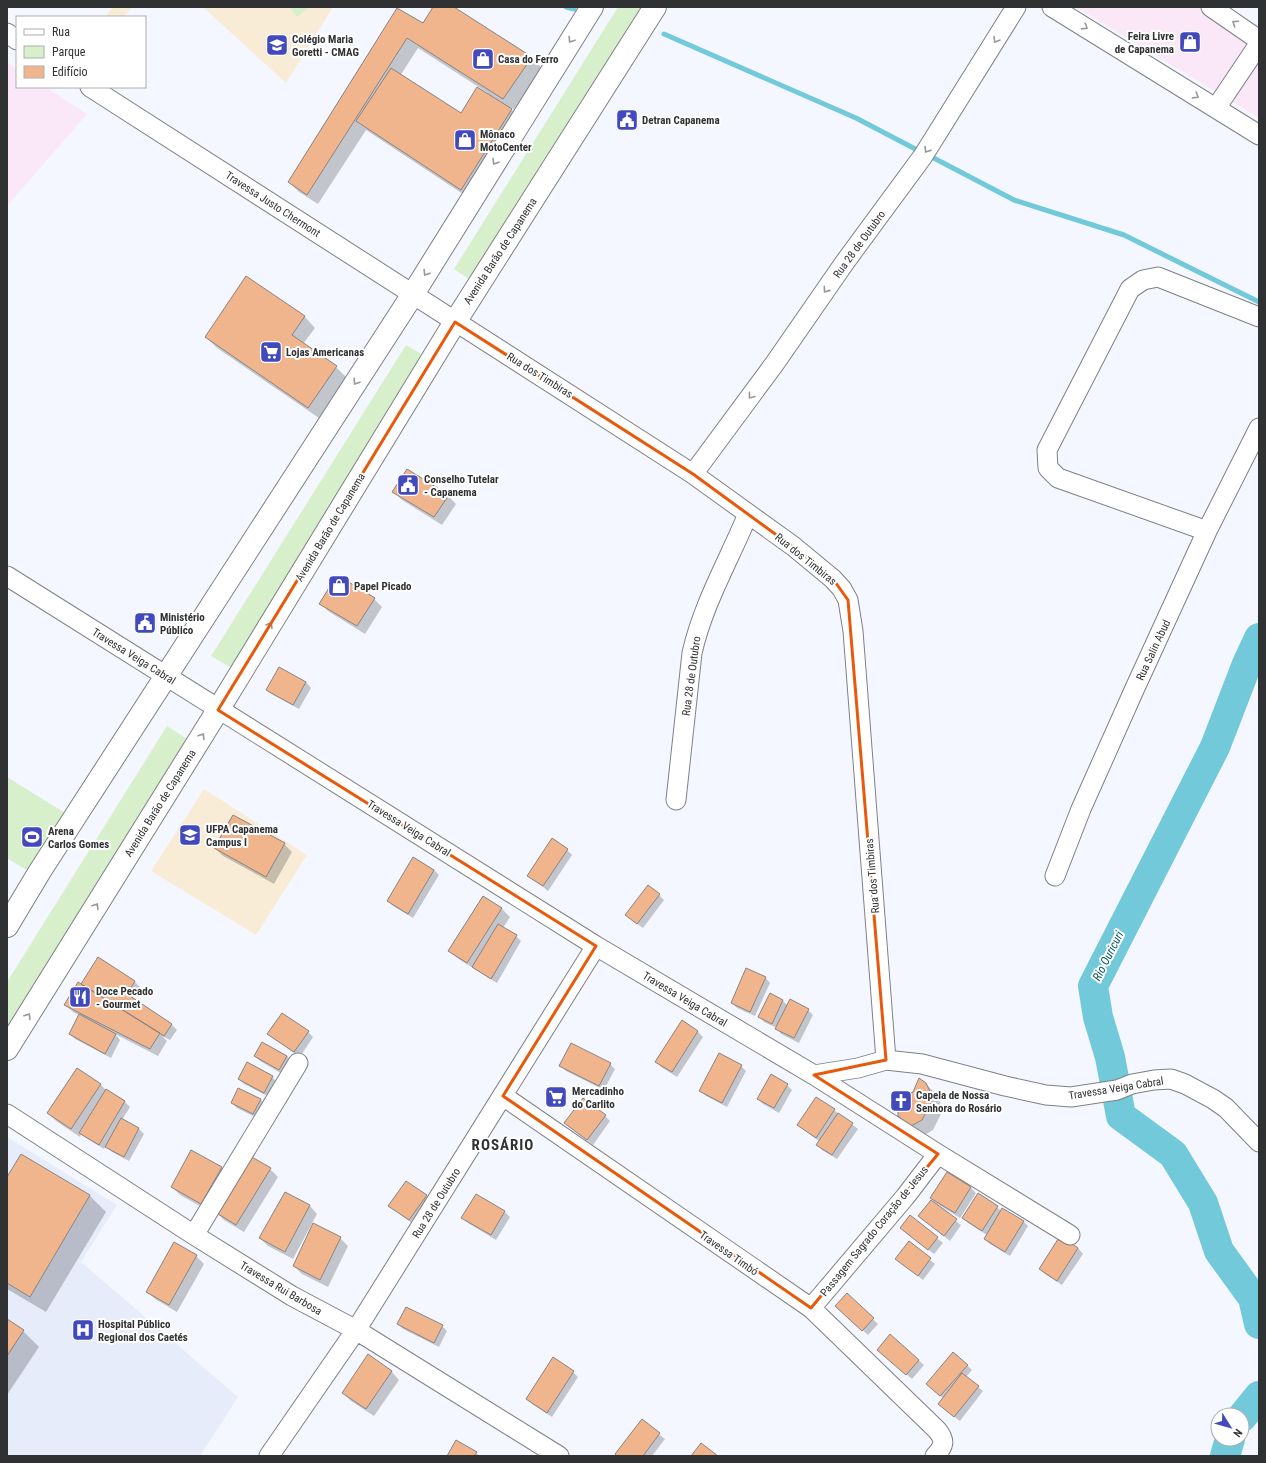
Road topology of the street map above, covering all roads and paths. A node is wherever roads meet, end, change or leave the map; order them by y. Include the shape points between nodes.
1 (592, 7) edge
2 (655, 7) edge
3 (1016, 7) edge
4 (1052, 7) edge
5 (1211, 7) edge
6 (7, 33) edge
7 (16, 39) edge
8 (1259, 40) edge
9 (1259, 44) edge
10 (92, 88) edge
11 (1216, 108) junction
12 (1259, 135) edge
13 (413, 294) junction
14 (1259, 317) edge
15 (455, 322) junction
16 (1259, 428) edge
17 (693, 474) junction
18 (748, 514) junction
19 (1207, 531) junction
20 (7, 576) edge
21 (166, 676) junction
22 (218, 710) junction
23 (676, 800) dead end
24 (1055, 876) dead end
25 (7, 926) edge
26 (596, 946) junction
27 (7, 1049) edge
28 (886, 1060) junction
29 (298, 1064) dead end
30 (814, 1075) junction
31 (503, 1096) junction
32 (7, 1114) edge
33 (1259, 1142) edge
34 (938, 1154) junction
35 (194, 1235) junction
36 (1070, 1235) dead end
37 (811, 1308) junction
38 (356, 1330) junction
39 (269, 1456) edge
40 (559, 1456) edge
41 (935, 1456) edge

1 -> 13 street
2 - 15 street, Avenida Barão de Capanema
3 -> 17 street, Rua 28 de Outubro via 923,156
4 -> 11 street
8 -> 5 street
6 - 7 street
9 - 11 street
10 - 13 street, Travessa Justo Chermont
11 - 12 street
13 - 15 street, Travessa Justo Chermont
13 -> 21 street
14 - 19 street via 1158,277 1143,280 1130,289 1047,450 1048,468 1058,478
15 - 17 street, Rua dos Timbiras
22 -> 15 street, Avenida Barão de Capanema
16 - 19 street, Rua Salin Abud
17 - 18 street, Rua dos Timbiras
18 - 23 street, Rua 28 de Outubro via 697,631 692,653
18 - 28 street, Rua dos Timbiras via 824,571 842,589 848,600
19 - 24 street, Rua Salin Abud via 1081,809
20 - 21 street, Travessa Veiga Cabral
21 - 22 street, Travessa Veiga Cabral
21 - 25 street
22 - 26 street, Travessa Veiga Cabral
27 -> 22 street, Avenida Barão de Capanema
26 - 30 street, Travessa Veiga Cabral
26 - 31 street, Rua 28 de Outubro
28 - 30 street, Travessa Veiga Cabral via 858,1068
28 - 33 street, Travessa Veiga Cabral via 922,1064 1005,1086 1046,1095 1071,1097 1117,1090 1154,1080 1171,1079 1207,1095 1226,1108
29 - 35 street
30 - 34 street, Travessa Veiga Cabral
31 - 37 street, Travessa Timbó
31 - 38 street, Rua 28 de Outubro
32 - 35 street, Travessa Rui Barbosa
34 - 36 street, Travessa Veiga Cabral
34 - 37 street, Passagem Sagrado Coração de Jesus
35 - 38 street, Travessa Rui Barbosa via 292,1296
37 - 41 street, Travessa Timbó via 938,1430 943,1442
38 - 39 street, Rua 28 de Outubro
38 - 40 street, Travessa Rui Barbosa

